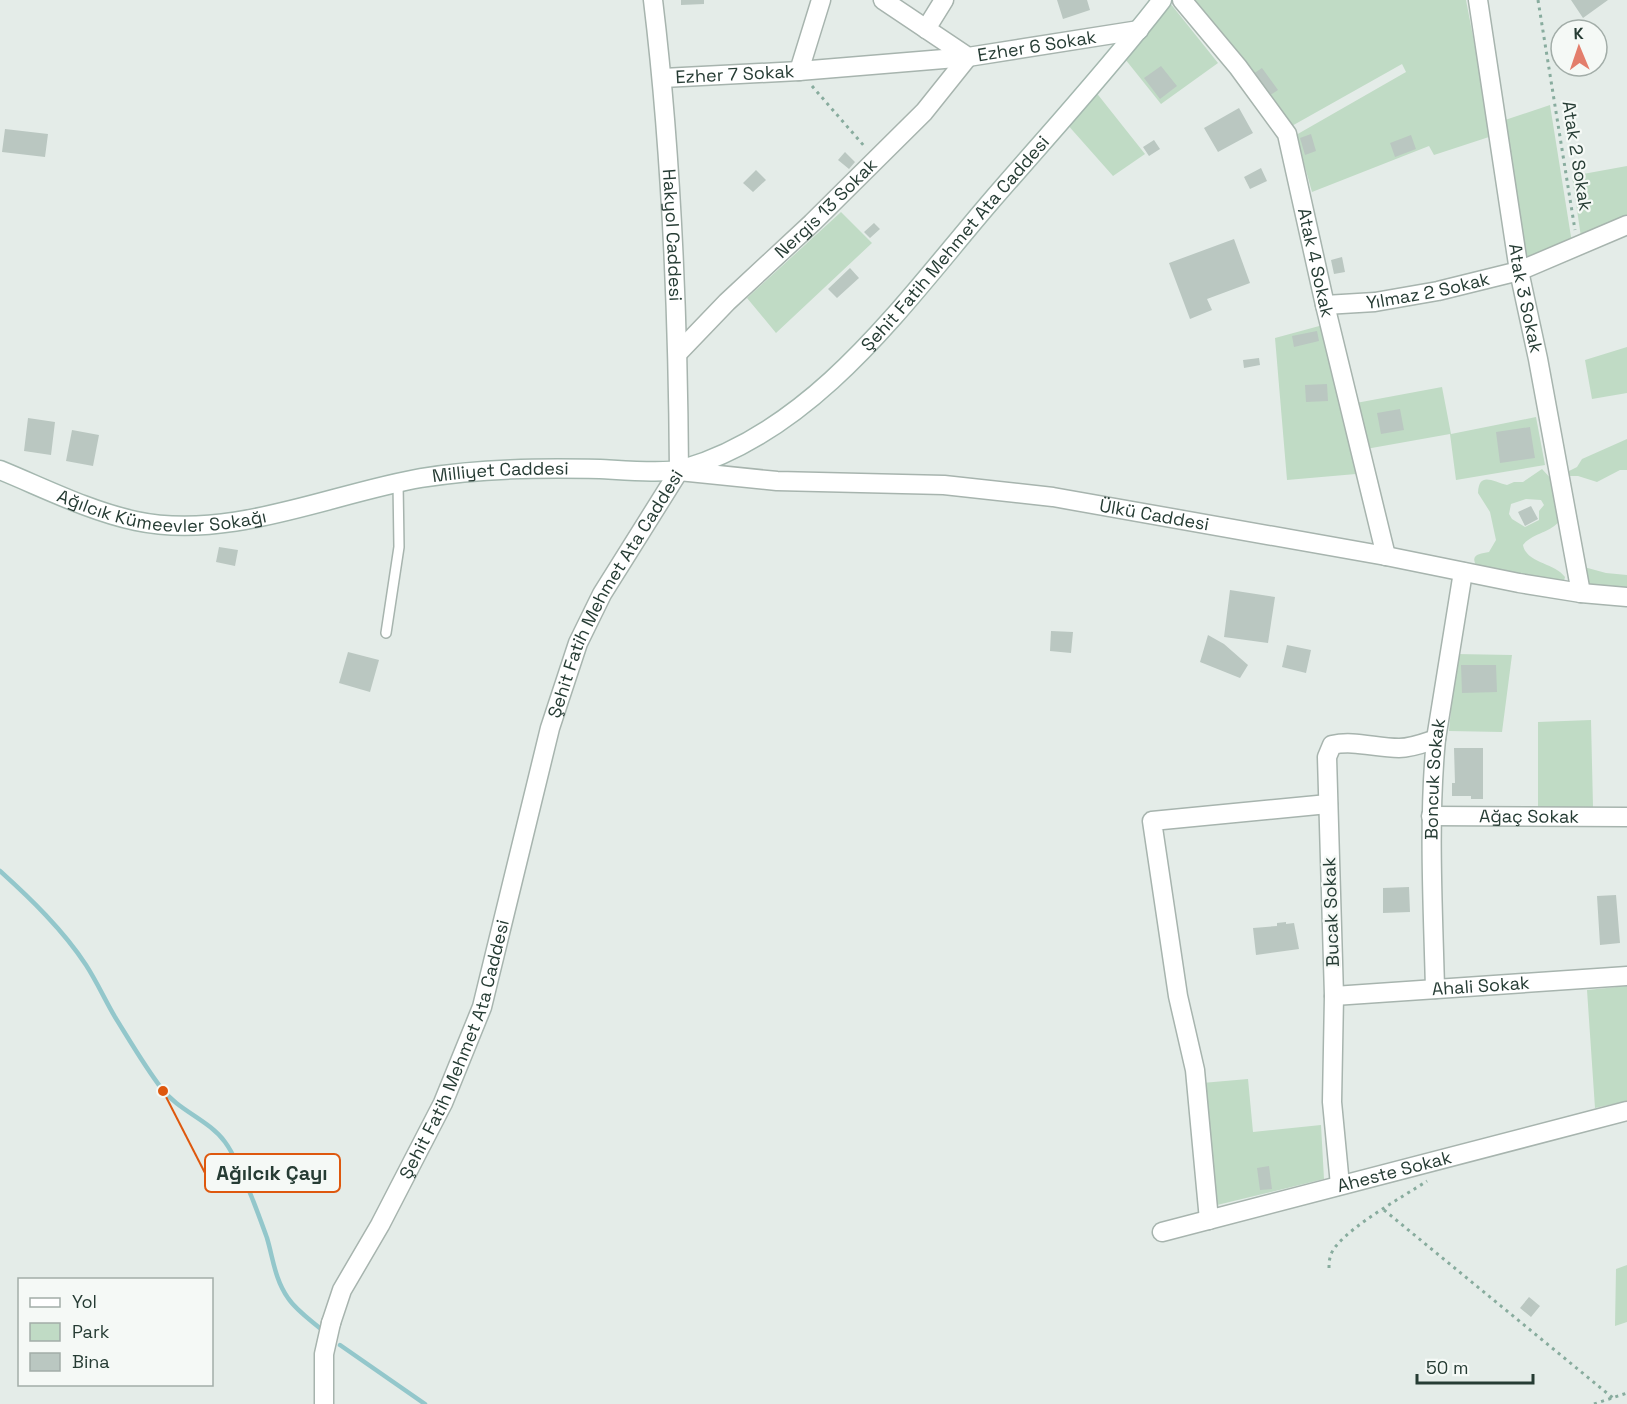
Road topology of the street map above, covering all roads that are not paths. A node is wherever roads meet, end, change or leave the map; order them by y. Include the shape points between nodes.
1 (653, 0) edge
2 (821, 0) edge
3 (883, 0) edge
4 (944, 0) edge
5 (1162, 0) edge
6 (1182, 0) edge
7 (1478, 0) edge
8 (926, 29) junction
9 (1139, 30) junction
10 (968, 57) junction
11 (799, 72) junction
12 (663, 78) junction
13 (1627, 225) edge
14 (1519, 271) junction
15 (1325, 304) junction
16 (678, 353) junction
17 (0, 470) edge
18 (679, 471) junction
19 (398, 482) junction
20 (327, 500) joint
21 (1386, 556) junction
22 (1463, 572) junction
23 (1581, 593) junction
24 (1627, 597) edge
25 (386, 633) dead end
26 (1436, 739) junction
27 (1328, 804) junction
28 (1431, 816) junction
29 (1627, 817) edge
30 (1627, 976) edge
31 (1435, 989) junction
32 (1334, 996) junction
33 (1627, 1111) edge
34 (1340, 1185) junction
35 (1209, 1220) junction
36 (1162, 1232) dead end
37 (324, 1404) edge

1 - 12 street, Hakyol Caddesi
2 - 11 street
3 - 8 street, Ezher 6 Sokak
4 - 8 street
5 - 9 street, Şehit Fatih Mehmet Ata Caddesi
6 - 15 street, Atak 4 Sokak via 1287,134
7 - 14 street, Atak 3 Sokak
8 - 10 street, Ezher 6 Sokak
9 - 10 street, Ezher 6 Sokak
9 - 18 street, Şehit Fatih Mehmet Ata Caddesi via 837,376 752,438 720,456
10 - 11 street
10 - 16 street, Nergis 13 Sokak via 924,112
11 - 12 street, Ezher 7 Sokak
12 - 16 street, Hakyol Caddesi
13 - 14 street, Yılmaz 2 Sokak
14 - 15 street, Yılmaz 2 Sokak via 1375,302
14 - 23 street, Atak 3 Sokak
15 - 21 street, Atak 4 Sokak
16 - 18 street, Hakyol Caddesi
17 - 20 street, Ağılcık Kümeevler Sokağı via 78,503 160,525 223,523
18 - 19 street, Milliyet Caddesi via 510,468
18 - 21 street, Ülkü Caddesi via 777,481 995,490
18 - 37 street, Şehit Fatih Mehmet Ata Caddesi via 602,594 578,643 550,728 482,1007 443,1103 342,1290 324,1354
19 - 20 street, Milliyet Caddesi
19 - 25 lane via 399,547
21 - 22 street, Ülkü Caddesi
22 - 23 street, Ülkü Caddesi
22 - 26 street, Boncuk Sokak
23 - 24 street, Ülkü Caddesi
26 - 27 street, Bucak Sokak via 1399,748 1343,743 1332,746 1327,757
26 - 28 street, Boncuk Sokak
27 - 32 street, Bucak Sokak
27 - 35 street via 1152,821 1178,996 1195,1070
28 - 29 street, Ağaç Sokak
28 - 31 street, Boncuk Sokak
30 - 31 street, Ahali Sokak
31 - 32 street, Ahali Sokak
32 - 34 street, Bucak Sokak via 1332,1102
33 - 34 street, Aheste Sokak
34 - 35 street, Aheste Sokak
35 - 36 street, Aheste Sokak

